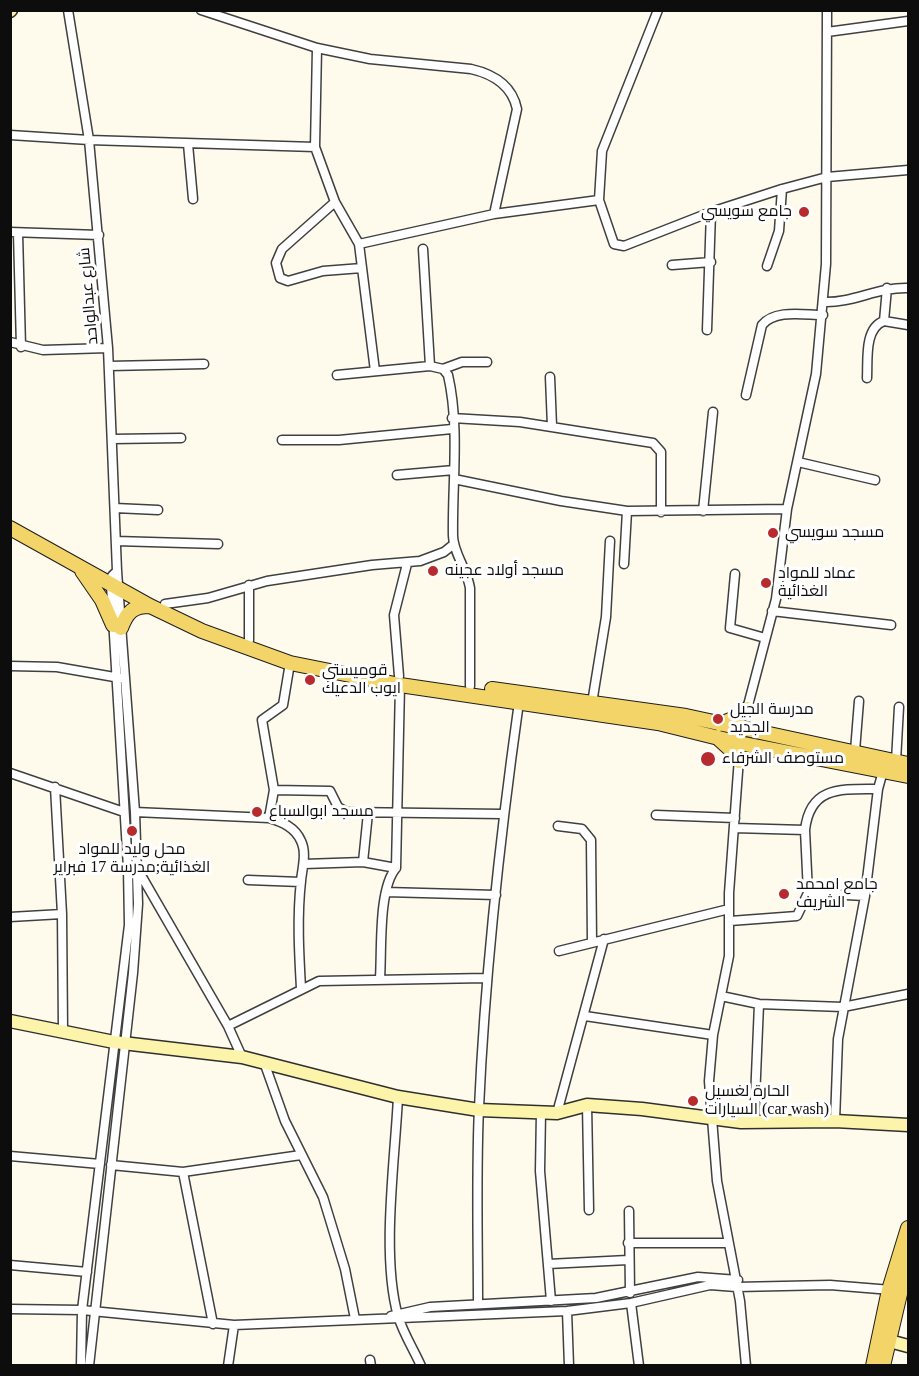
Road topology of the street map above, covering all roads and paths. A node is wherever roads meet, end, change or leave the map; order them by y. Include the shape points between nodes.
1 (68, 10) edge
2 (201, 10) edge
3 (658, 10) edge
4 (827, 10) edge
5 (909, 21) edge
6 (827, 32) junction
7 (317, 48) junction
8 (10, 135) edge
9 (89, 140) junction
10 (188, 144) junction
11 (315, 147) junction
12 (909, 170) edge
13 (827, 177) junction
14 (782, 189) junction
15 (192, 199) dead end
16 (599, 200) junction
17 (334, 202) junction
18 (711, 212) junction
19 (494, 214) junction
20 (14, 233) edge
21 (99, 235) junction
22 (360, 244) junction
23 (423, 249) dead end
24 (711, 262) junction
25 (672, 265) dead end
26 (767, 266) dead end
27 (362, 268) junction
28 (887, 288) junction
29 (909, 288) edge
30 (824, 302) junction
31 (823, 315) junction
32 (884, 321) junction
33 (909, 325) edge
34 (707, 330) dead end
35 (10, 342) edge
36 (21, 347) junction
37 (108, 348) junction
38 (487, 362) dead end
39 (204, 364) dead end
40 (109, 366) junction
41 (430, 366) junction
42 (443, 369) junction
43 (375, 371) junction
44 (337, 375) dead end
45 (550, 377) dead end
46 (867, 378) dead end
47 (746, 394) dead end
48 (713, 412) dead end
49 (452, 418) junction
50 (552, 426) junction
51 (452, 429) junction
52 (181, 438) dead end
53 (112, 439) junction
54 (282, 440) dead end
55 (798, 462) junction
56 (397, 475) dead end
57 (454, 475) junction
58 (875, 480) dead end
59 (115, 508) junction
60 (787, 509) junction
61 (158, 510) dead end
62 (627, 511) junction
63 (703, 511) junction
64 (661, 512) junction
65 (10, 520) edge
66 (10, 528) edge
67 (116, 541) junction
68 (610, 542) dead end
69 (218, 544) dead end
70 (454, 544) junction
71 (407, 564) junction
72 (624, 564) dead end
73 (79, 567) junction
74 (735, 574) dead end
75 (116, 580) junction
76 (249, 585) junction
77 (165, 604) junction
78 (150, 606) junction
79 (772, 612) junction
80 (891, 625) dead end
81 (117, 626) junction
82 (765, 638) junction
83 (249, 640) junction
84 (290, 663) junction
85 (10, 666) edge
86 (120, 677) junction
87 (399, 680) junction
88 (470, 686) junction
89 (859, 701) dead end
90 (519, 702) junction
91 (592, 703) junction
92 (899, 707) dead end
93 (747, 709) junction
94 (741, 729) junction
95 (717, 730) junction
96 (739, 743) junction
97 (855, 751) junction
98 (739, 761) junction
99 (902, 763) edge
100 (883, 771) junction
101 (10, 773) edge
102 (909, 776) edge
103 (55, 788) junction
104 (878, 789) junction
105 (274, 790) junction
106 (124, 812) junction
107 (135, 812) junction
108 (368, 813) junction
109 (398, 814) junction
110 (503, 814) junction
111 (656, 815) dead end
112 (269, 818) junction
113 (735, 818) junction
114 (558, 826) dead end
115 (734, 828) junction
116 (805, 830) junction
117 (363, 862) junction
118 (304, 864) junction
119 (136, 867) junction
120 (396, 868) junction
121 (248, 880) dead end
122 (301, 882) junction
123 (386, 892) junction
124 (808, 893) junction
125 (496, 895) junction
126 (865, 896) junction
127 (729, 909) junction
128 (62, 914) junction
129 (10, 917) edge
130 (730, 921) junction
131 (604, 939) junction
132 (592, 942) junction
133 (559, 951) dead end
134 (380, 978) junction
135 (486, 978) junction
136 (301, 988) junction
137 (909, 994) edge
138 (721, 996) junction
139 (759, 1004) junction
140 (843, 1007) junction
141 (585, 1016) junction
142 (10, 1021) edge
143 (228, 1026) junction
144 (63, 1030) junction
145 (713, 1035) junction
146 (119, 1042) junction
147 (242, 1057) junction
148 (264, 1062) junction
149 (398, 1097) junction
150 (587, 1105) junction
151 (479, 1110) junction
152 (541, 1112) junction
153 (557, 1113) junction
154 (711, 1119) junction
155 (835, 1121) junction
156 (754, 1123) junction
157 (909, 1125) edge
158 (301, 1155) junction
159 (10, 1156) edge
160 (100, 1164) junction
161 (111, 1165) junction
162 (183, 1172) junction
163 (589, 1210) dead end
164 (630, 1211) dead end
165 (909, 1228) edge
166 (628, 1243) junction
167 (727, 1244) junction
168 (628, 1260) junction
169 (909, 1260) edge
170 (548, 1264) junction
171 (10, 1265) edge
172 (87, 1272) junction
173 (735, 1283) junction
174 (894, 1292) junction
175 (630, 1293) junction
176 (551, 1301) junction
177 (631, 1303) junction
178 (478, 1304) junction
179 (10, 1309) edge
180 (82, 1310) junction
181 (95, 1311) junction
182 (567, 1311) junction
183 (398, 1316) junction
184 (355, 1318) junction
185 (213, 1324) junction
186 (234, 1325) junction
187 (883, 1340) junction
188 (909, 1346) edge
189 (81, 1365) edge
190 (89, 1365) edge
191 (228, 1365) edge
192 (421, 1365) edge
193 (569, 1365) edge
194 (639, 1365) edge
195 (746, 1365) edge
196 (873, 1365) edge
197 (883, 1365) edge

1 - 9 street, شارع عبدالواحد
2 - 7 street
3 - 16 street via 602,151
4 - 6 street
5 - 6 street
6 - 13 street
7 - 11 street
7 - 19 street via 370,59 487,72 502,83 514,97 517,109
8 - 9 street
9 - 10 street
9 - 21 street, شارع عبدالواحد
10 - 11 street
10 - 15 street
11 - 17 street
12 - 13 street
13 - 14 street
13 - 30 street
14 - 18 street
14 - 26 street via 779,231
16 - 18 street via 614,244 620,246
16 - 19 street
17 - 22 street
17 - 27 street via 282,249 276,262 280,278 288,281 317,272
18 - 24 street
19 - 22 street
20 - 21 street
20 - 36 street
21 - 37 street, شارع عبدالواحد
22 - 27 street
23 - 41 street
24 - 25 street
24 - 34 street
27 - 43 street
28 - 29 street
28 - 30 street via 846,302
28 - 32 street
30 - 31 street
31 - 47 street via 779,315 766,320
31 - 55 street
32 - 33 street
32 - 46 street via 872,329
35 - 36 street
36 - 37 street
37 - 40 street, شارع عبدالواحد
38 - 42 street via 462,362
39 - 40 street
40 - 53 street, شارع عبدالواحد
41 - 42 street
41 - 43 street
42 - 49 street via 449,379
43 - 44 street
45 - 50 street
48 - 63 street
49 - 50 street
49 - 51 street
50 - 64 street via 657,446 661,452
51 - 54 street via 339,440
51 - 57 street
52 - 53 street
53 - 59 street, شارع عبدالواحد
55 - 58 street
55 - 60 street
56 - 57 street
57 - 62 street via 561,501
57 - 70 street
59 - 61 street
59 - 67 street, شارع عبدالواحد
60 - 63 street
60 - 79 street
62 - 64 street
62 - 72 street
63 - 64 street
65 - 75 main road
66 - 73 main road
67 - 69 street
67 - 75 street, شارع عبدالواحد
68 - 91 street via 606,617
70 - 71 street via 433,558
70 - 88 street via 470,588
71 - 76 street via 372,565
71 - 87 street via 394,615
73 - 75 main road
73 - 81 main road
74 - 82 street via 730,628
75 - 77 main road
75 - 78 main road
75 - 81 street, شارع عبدالواحد
76 - 77 street via 208,598
76 - 83 street
77 - 83 main road via 205,625
78 - 81 main road via 134,608
78 - 84 main road via 243,648
79 - 80 street
79 - 82 street
81 - 86 street, شارع عبدالواحد
82 - 93 street
83 - 87 main road
84 - 87 main road
84 - 105 street via 283,705 261,724
85 - 86 street via 57,667
86 - 106 street
86 - 107 street
87 - 88 main road
87 - 90 main road
87 - 109 street
88 - 91 main road
89 - 97 street
90 - 95 main road
90 - 110 street
91 - 95 main road
92 - 99 street
93 - 94 street
93 - 95 main road
94 - 95 main road
94 - 96 street
94 - 97 main road
95 - 96 main road
95 - 98 main road
96 - 98 street
96 - 100 main road
97 - 99 main road
98 - 113 street
100 - 102 main road
100 - 104 street
101 - 103 street
103 - 106 street
103 - 128 street
104 - 116 street via 854,789 818,798 809,808
104 - 126 street
105 - 108 street via 330,790 344,811
105 - 112 street
106 - 146 street via 129,925
107 - 112 street
107 - 119 street
108 - 109 street
108 - 117 street
109 - 110 street
109 - 120 street
110 - 125 street
111 - 113 street
112 - 118 street via 287,824 297,834 303,843
113 - 115 street
114 - 132 street via 582,829 591,840
115 - 116 street
115 - 127 street
116 - 124 street
117 - 118 street
117 - 120 street
118 - 122 street
119 - 143 street
119 - 146 street via 138,904 133,973
120 - 123 street
121 - 122 street
122 - 136 street
123 - 125 street
123 - 134 street
124 - 126 street
124 - 130 street via 797,916
125 - 135 street
126 - 140 street
127 - 130 street
127 - 131 street
128 - 129 street
128 - 144 street
130 - 138 street via 729,956
131 - 132 street
131 - 141 street
132 - 133 street
134 - 135 street
134 - 136 street via 324,980
135 - 151 street
136 - 143 street
137 - 140 street
138 - 139 street
138 - 145 street
139 - 140 street
139 - 156 street
140 - 155 street via 835,1074
141 - 145 street
141 - 153 street
142 - 144 street
143 - 147 street
144 - 146 street
145 - 154 street
146 - 147 street
146 - 160 street
146 - 161 street
147 - 148 street
148 - 149 street
148 - 158 street
149 - 151 street
149 - 183 street via 391,1260
150 - 153 street
150 - 154 street
150 - 163 street
151 - 152 street
151 - 178 street
152 - 153 street
152 - 170 street via 540,1171
154 - 156 street
154 - 167 street
155 - 156 street
155 - 157 street
158 - 162 street
158 - 184 street via 323,1197
159 - 160 street
160 - 172 street
161 - 162 street
161 - 181 street
162 - 185 street
164 - 166 street
165 - 174 main road
166 - 167 street
166 - 168 street
167 - 173 street
168 - 170 street
168 - 175 street
169 - 174 main road
170 - 176 street
171 - 172 street
172 - 180 street
173 - 174 street via 830,1285
173 - 175 street via 698,1277
173 - 177 street
173 - 195 street
174 - 187 main road
175 - 176 street
176 - 178 street
177 - 182 street
177 - 194 street
178 - 183 street
179 - 180 street
180 - 181 street
180 - 189 street
181 - 185 street
181 - 190 street
182 - 183 street
182 - 193 street
183 - 184 street
183 - 192 street
184 - 186 street
185 - 186 street
186 - 191 street
187 - 188 street
187 - 196 main road
187 - 197 main road

